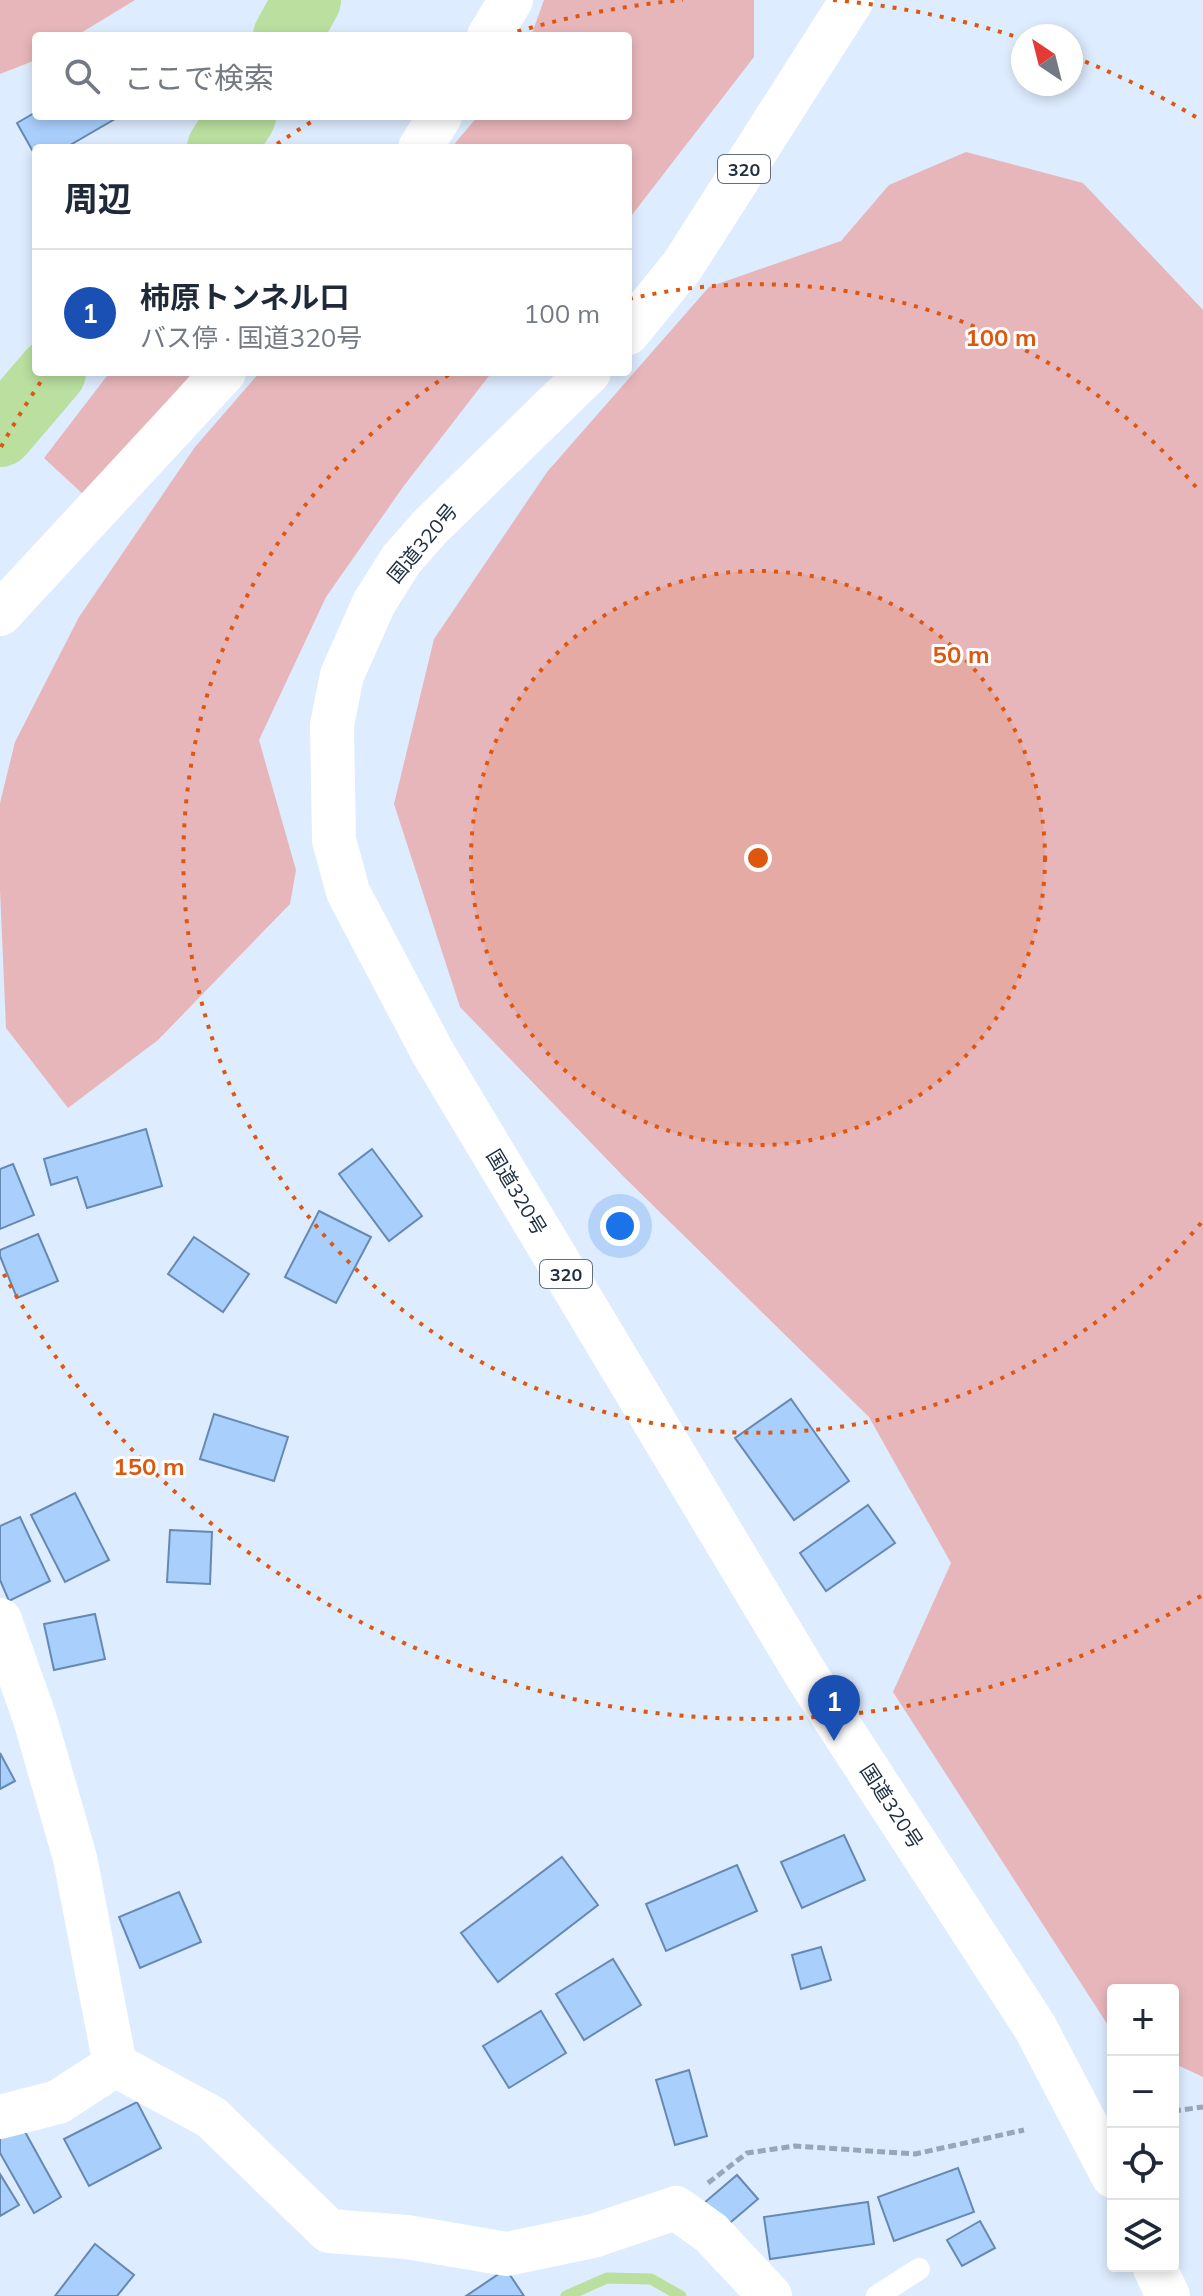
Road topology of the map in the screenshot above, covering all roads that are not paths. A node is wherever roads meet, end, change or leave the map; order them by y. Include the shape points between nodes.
1 (511, 0) edge
2 (845, 4) edge
3 (491, 32) edge
4 (438, 120) edge
5 (422, 144) edge
6 (632, 328) edge
7 (220, 376) edge
8 (585, 376) edge
9 (0, 614) edge
10 (0, 1620) edge
11 (115, 2065) junction
12 (0, 2117) edge
13 (1107, 2165) edge
14 (919, 2269) dead end
15 (1157, 2272) edge
16 (770, 2296) edge
17 (877, 2296) edge
18 (1168, 2296) edge

1 - 3 main road
2 - 6 main road, 320 via 683,265
4 - 5 main road
7 - 9 main road
8 - 13 main road, 国道320号 / 320 via 430,527 374,603 342,675 332,725 334,840 348,892 433,1053 807,1676 1035,2027
10 - 11 main road via 75,1858
11 - 12 main road via 58,2102
11 - 16 main road via 211,2117 329,2231 407,2237 507,2254 593,2236 676,2208 711,2233
14 - 17 lane
15 - 18 main road

